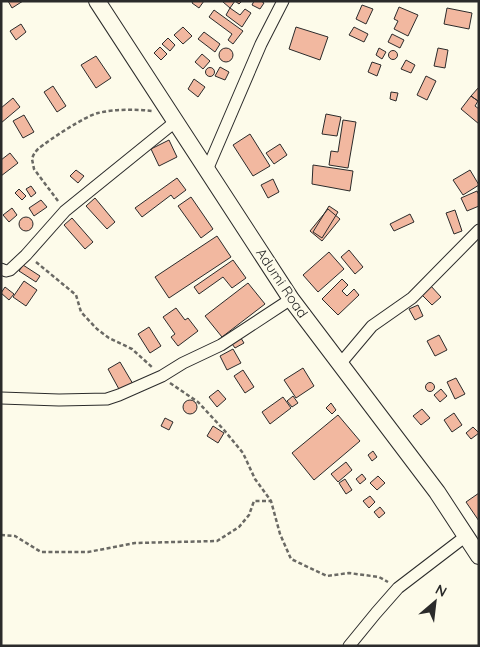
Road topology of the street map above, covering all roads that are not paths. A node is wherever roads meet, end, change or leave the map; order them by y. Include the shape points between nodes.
1 (97, 1) edge
2 (283, 1) edge
3 (172, 117) junction
4 (207, 170) junction
5 (479, 230) edge
6 (1, 269) edge
7 (291, 300) junction
8 (340, 364) junction
9 (1, 398) edge
10 (466, 536) junction
11 (479, 556) edge
12 (349, 646) edge

1 - 3 main road, Adumi Road
2 - 4 street
3 - 4 main road, Adumi Road
3 - 6 street via 65,211 10,270
4 - 7 main road, Adumi Road
5 - 8 street via 412,298 372,326
7 - 8 main road, Adumi Road
7 - 9 street via 232,338 119,396 59,400
8 - 10 main road, Adumi Road via 437,492
10 - 11 main road, Adumi Road
10 - 12 street via 398,588

